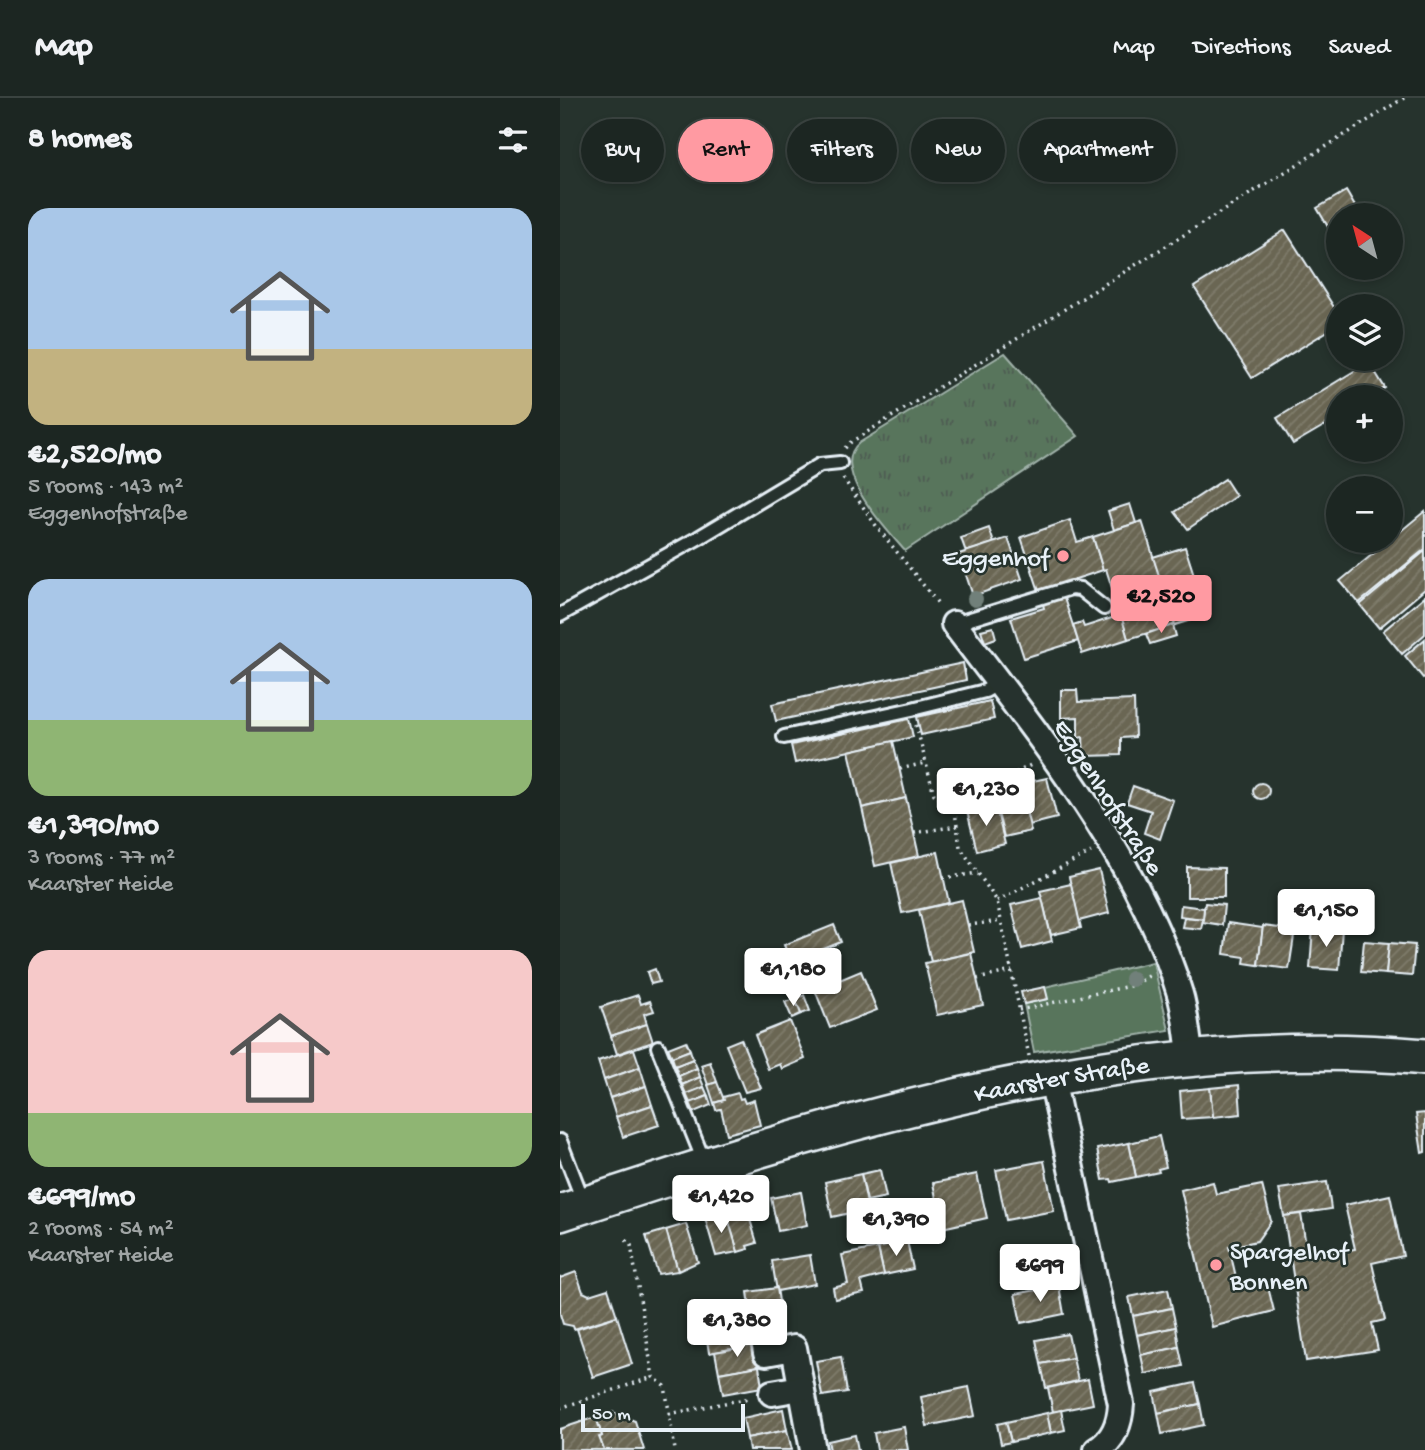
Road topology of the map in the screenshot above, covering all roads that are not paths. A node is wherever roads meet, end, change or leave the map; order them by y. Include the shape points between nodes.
1 (840, 463) road end
2 (1104, 608) dead end
3 (560, 615) edge
4 (954, 624) joint
5 (999, 683) junction
6 (784, 737) dead end
7 (658, 1047) dead end
8 (1191, 1057) junction
9 (1425, 1058) edge
10 (1043, 1080) junction
11 (560, 1141) edge
12 (705, 1166) junction
13 (572, 1209) edge
14 (760, 1315) dead end
15 (801, 1388) junction
16 (772, 1393) road end
17 (813, 1450) edge
18 (1097, 1450) edge

1 - 3 lane via 820,465
2 - 4 lane via 1080,589 1070,588
4 - 5 street, Eggenhofstraße
5 - 6 lane via 985,691
5 - 8 street, Eggenhofstraße via 1095,817 1144,905 1180,996
7 - 12 lane
8 - 9 main road, Kaarster Straße via 1292,1053
8 - 10 main road, Kaarster Straße
10 - 12 main road, Kaarster Straße via 861,1120
10 - 18 street via 1121,1404 1115,1432
11 - 13 lane, Kaarster Straße
12 - 13 main road, Kaarster Straße
14 - 15 street via 766,1353 794,1348
15 - 16 street
15 - 17 street

